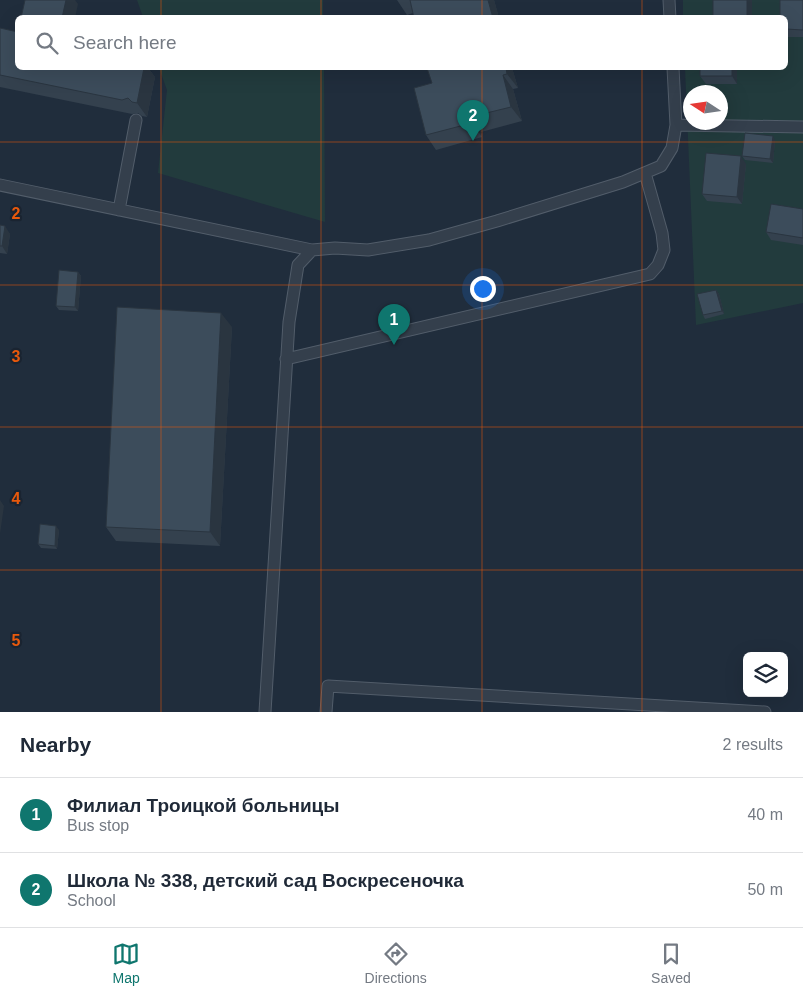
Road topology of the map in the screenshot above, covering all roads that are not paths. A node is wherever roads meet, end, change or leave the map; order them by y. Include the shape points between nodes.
1 (669, 0) edge
2 (670, 15) edge
3 (673, 70) edge
4 (136, 120) edge
5 (676, 125) junction
6 (803, 127) edge
7 (645, 173) junction
8 (0, 186) edge
9 (119, 210) junction
10 (312, 250) junction
11 (286, 359) junction
12 (265, 712) edge
13 (326, 712) edge
14 (765, 712) edge

1 - 2 lane
3 - 5 lane
4 - 9 lane
5 - 6 lane
5 - 7 lane via 672,148 661,166
7 - 10 lane via 429,240 368,250
7 - 11 lane via 664,250 650,274
8 - 9 lane
9 - 10 lane
10 - 11 lane via 298,266
11 - 12 lane
13 - 14 lane via 328,686

